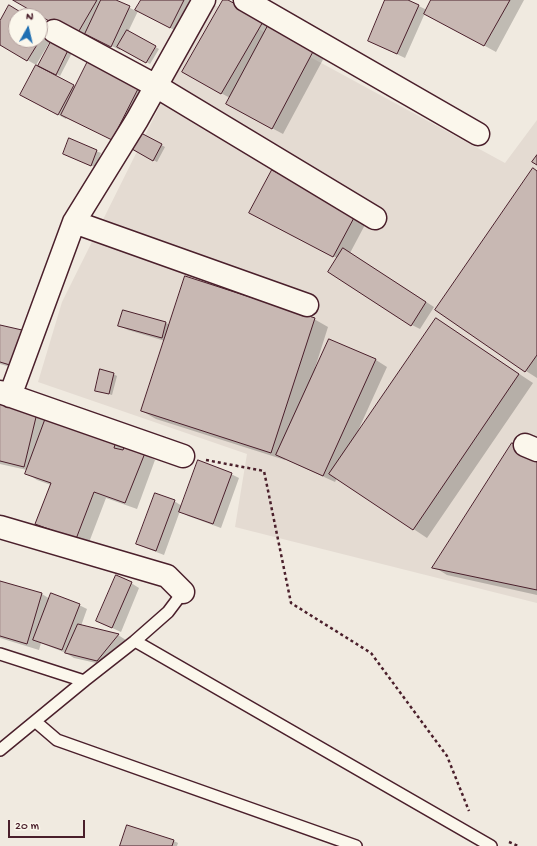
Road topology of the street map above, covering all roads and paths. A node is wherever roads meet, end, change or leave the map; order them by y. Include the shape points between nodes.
1 (204, 0) edge
2 (247, 1) edge
3 (54, 31) dead end
4 (156, 86) junction
5 (478, 134) dead end
6 (375, 218) dead end
7 (74, 222) junction
8 (307, 305) dead end
9 (5, 394) edge
10 (183, 456) joint
11 (0, 527) edge
12 (182, 592) joint
13 (135, 641) junction
14 (0, 654) edge
15 (84, 681) junction
16 (36, 722) junction
17 (0, 750) edge
18 (470, 814) dead end
19 (504, 840) dead end
20 (356, 846) edge
21 (491, 846) edge
22 (518, 846) edge

1 - 4 street
2 - 5 street
3 - 4 street
4 - 6 street
4 - 7 street
7 - 8 street
7 - 9 street
9 - 10 street
10 - 18 path via 264,471 291,603 371,653 447,756
11 - 12 street via 167,576
12 - 13 lane via 168,612
13 - 15 lane
13 - 21 lane
14 - 15 lane
15 - 16 lane
16 - 17 lane
16 - 20 lane via 57,740
19 - 22 path

